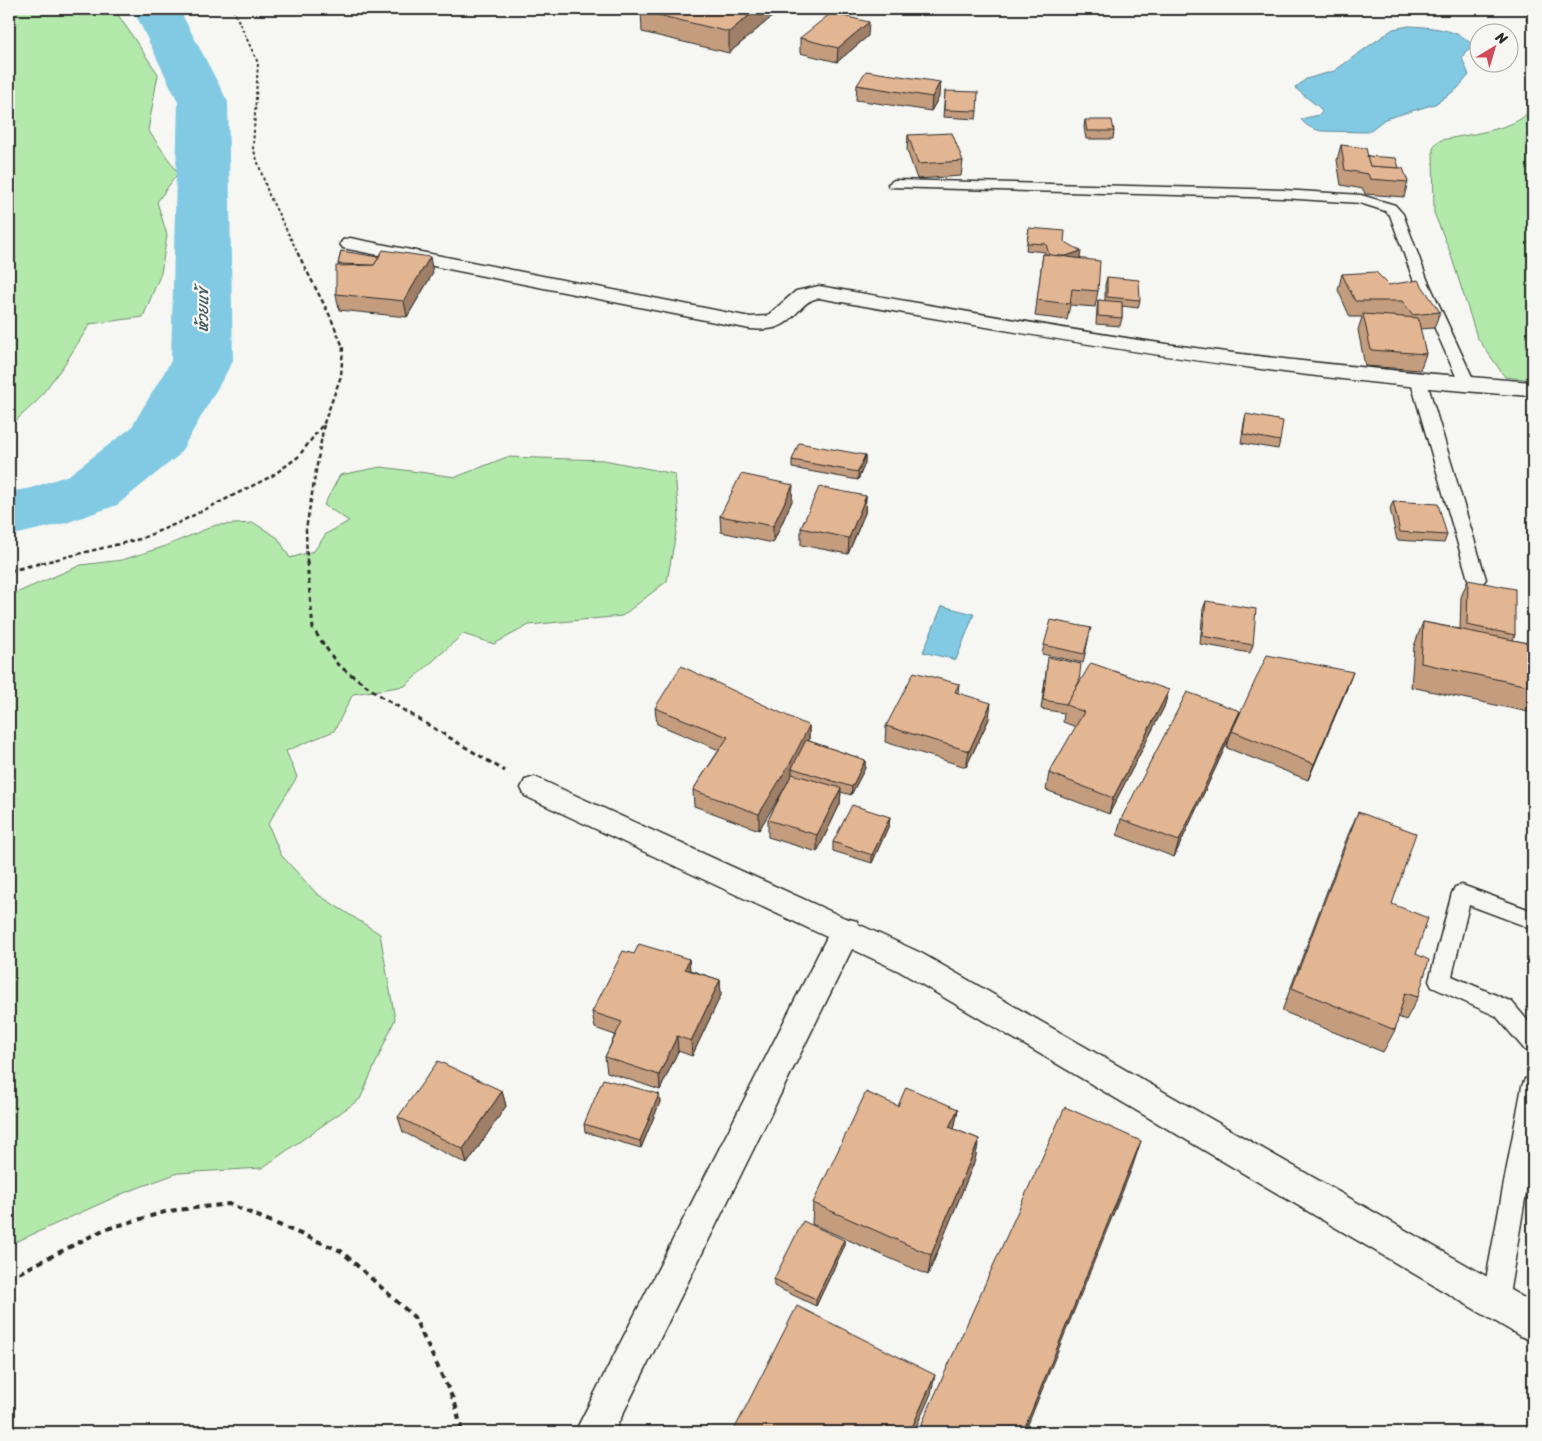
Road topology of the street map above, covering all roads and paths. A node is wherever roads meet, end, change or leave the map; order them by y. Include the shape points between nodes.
1 (233, 9) edge
2 (894, 184) dead end
3 (350, 244) dead end
4 (1418, 379) junction
5 (1467, 384) junction
6 (1533, 389) edge
7 (324, 423) junction
8 (9, 571) edge
9 (1477, 579) dead end
10 (535, 788) joint
11 (1533, 920) edge
12 (846, 930) junction
13 (1533, 1043) edge
14 (1533, 1086) edge
15 (9, 1278) edge
16 (1495, 1301) junction
17 (1533, 1323) edge
18 (462, 1432) edge
19 (594, 1432) edge

1 - 7 path via 258,63 253,148 269,196 343,347 341,376
2 - 5 lane via 1284,194 1377,202 1396,214 1420,279
3 - 4 street via 750,322 774,321 802,294 819,292 1076,338
4 - 5 street
4 - 9 lane
5 - 6 street
7 - 8 path via 298,457 272,476 178,524 140,539
7 - 10 path via 306,529 313,629 338,665 382,697
10 - 12 street
11 - 13 lane via 1462,893 1440,981 1504,1009
12 - 16 street via 910,962
12 - 19 street
14 - 16 lane
15 - 18 path via 102,1230 168,1210 229,1204 340,1251 414,1317 455,1403
16 - 17 street

